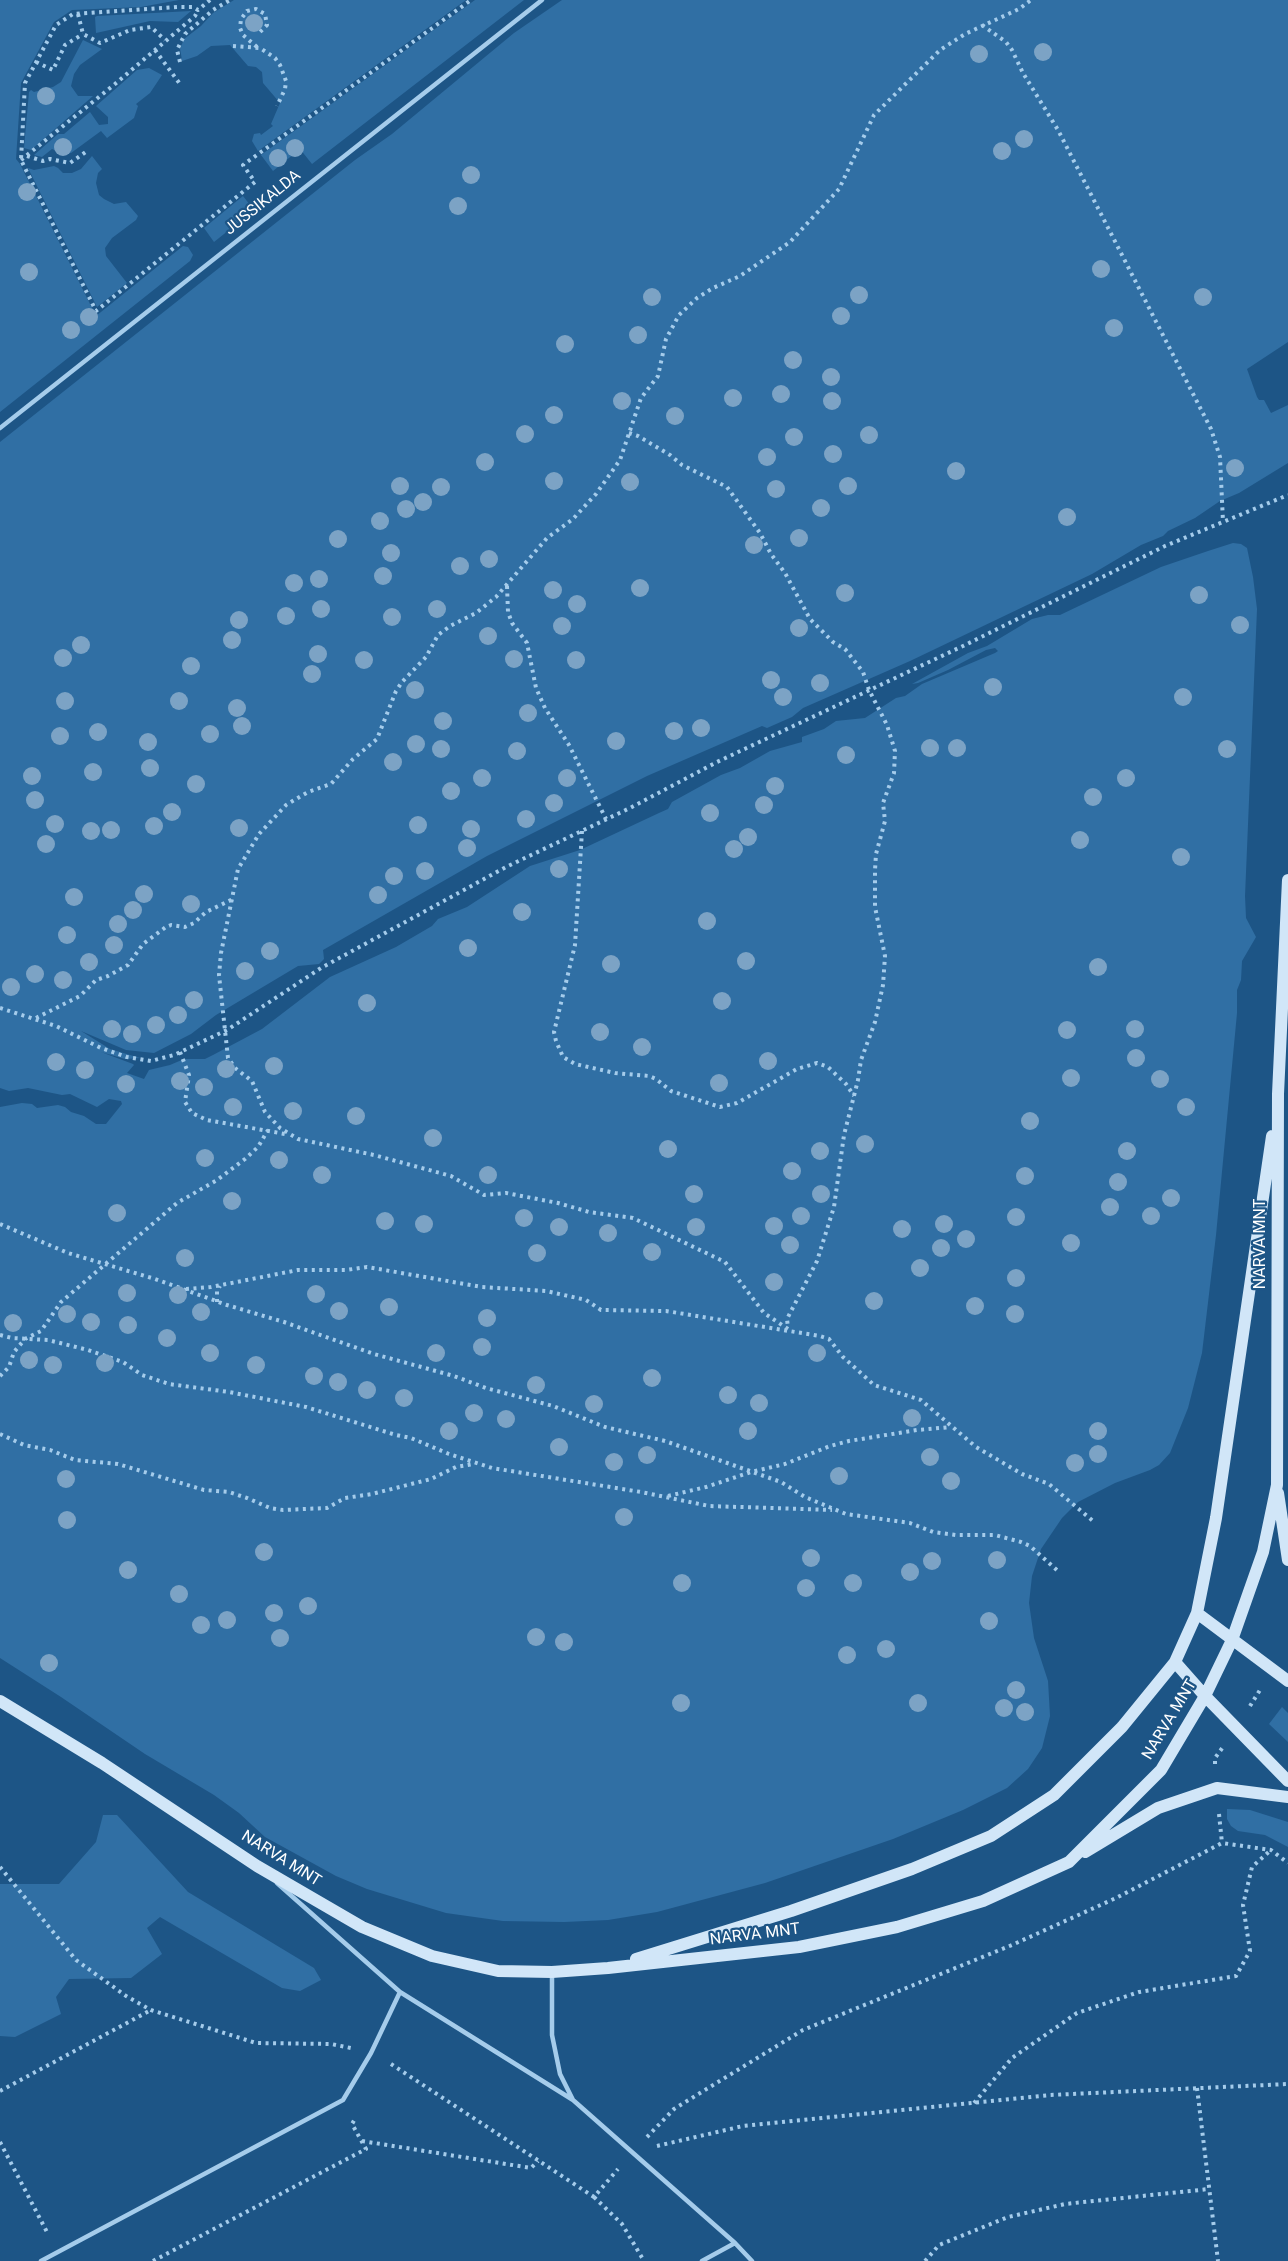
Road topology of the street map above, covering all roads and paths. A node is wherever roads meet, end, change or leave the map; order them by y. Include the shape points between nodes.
1 (210, 0) edge
2 (230, 0) edge
3 (471, 0) edge
4 (542, 0) edge
5 (1031, 0) edge
6 (198, 10) junction
7 (78, 14) junction
8 (982, 25) junction
9 (259, 33) dead end
10 (83, 34) junction
11 (165, 40) junction
12 (233, 46) dead end
13 (258, 47) junction
14 (155, 50) junction
15 (36, 62) junction
16 (180, 62) dead end
17 (180, 84) dead end
18 (277, 106) dead end
19 (87, 151) dead end
20 (26, 156) junction
21 (21, 160) junction
22 (0, 428) edge
23 (629, 433) junction
24 (1288, 495) edge
25 (1222, 522) junction
26 (507, 585) junction
27 (869, 690) junction
28 (606, 819) junction
29 (582, 831) junction
30 (1288, 880) edge
31 (233, 898) junction
32 (2, 1008) edge
33 (36, 1018) junction
34 (227, 1030) junction
35 (180, 1052) junction
36 (1278, 1094) junction
37 (854, 1096) junction
38 (268, 1130) junction
39 (290, 1135) junction
40 (0, 1224) edge
41 (105, 1263) junction
42 (221, 1285) junction
43 (183, 1289) junction
44 (217, 1302) junction
45 (788, 1329) junction
46 (0, 1335) edge
47 (25, 1339) junction
48 (0, 1376) edge
49 (952, 1427) junction
50 (0, 1434) edge
51 (480, 1464) junction
52 (751, 1472) junction
53 (1276, 1485) junction
54 (664, 1496) junction
55 (838, 1511) junction
56 (1093, 1521) dead end
57 (1288, 1560) edge
58 (1058, 1571) dead end
59 (1197, 1613) junction
60 (1232, 1640) junction
61 (1175, 1662) junction
62 (1288, 1681) edge
63 (1205, 1696) junction
64 (0, 1701) edge
65 (1288, 1781) edge
66 (1288, 1797) edge
67 (1271, 1850) junction
68 (1069, 1862) junction
69 (1288, 1863) edge
70 (257, 1866) junction
71 (0, 1867) edge
72 (608, 1968) junction
73 (552, 1972) junction
74 (400, 1992) junction
75 (151, 2010) junction
76 (371, 2053) junction
77 (384, 2071) dead end
78 (1288, 2084) edge
79 (1197, 2088) junction
80 (0, 2091) edge
81 (573, 2100) junction
82 (973, 2104) junction
83 (357, 2115) dead end
84 (361, 2140) junction
85 (0, 2142) edge
86 (632, 2152) junction
87 (538, 2161) junction
88 (1209, 2189) junction
89 (594, 2197) junction
90 (735, 2243) junction
91 (58, 2253) junction
92 (41, 2261) edge
93 (153, 2261) edge
94 (644, 2261) edge
95 (702, 2261) edge
96 (752, 2261) edge
97 (925, 2261) edge
98 (1218, 2261) edge

1 - 6 path
2 - 16 path via 184,34 177,50
3 - 21 path via 243,165 255,182 96,311
4 - 22 lane, JUSSIKALDA
5 - 8 path
6 - 7 path via 178,7
6 - 11 path
7 - 10 path
7 - 15 path via 56,25
8 - 23 path via 940,50 874,115 839,189 790,242 740,276 697,298 679,315 666,339 658,376 641,398
8 - 25 path via 1012,50 1058,130 1211,429 1220,457
9 - 13 path via 266,28 267,18 256,9 247,11 240,28
10 - 11 path via 100,43 130,30 151,27
10 - 15 path via 65,45 53,70
11 - 14 path
12 - 13 path
13 - 18 path via 275,58 286,81
14 - 17 path
14 - 20 path
15 - 21 path via 25,83
19 - 20 path via 69,163
20 - 21 path
23 - 26 path via 620,460 596,494 579,514 547,538
23 - 27 path via 727,487 760,533 810,619 832,642 845,649 863,672
24 - 25 path
25 - 27 path
26 - 28 path via 508,612 527,643 536,688
26 - 31 path via 476,613 438,635 426,657 396,691 377,738 330,784 297,798 271,820 244,857
27 - 28 path
27 - 37 path via 892,739 895,763 883,803 885,820 875,870 875,907 886,970
28 - 29 path
29 - 34 path via 487,876 389,930 294,984
29 - 37 path via 575,945 554,1032 563,1057 575,1064 615,1073 649,1076 671,1091 720,1107 737,1104 796,1069 817,1063 828,1067
30 - 36 main road, NARVA MNT
31 - 33 path via 185,927 166,927 143,944 128,964 96,980 71,1001
31 - 34 path via 219,965
32 - 33 path
33 - 35 path via 127,1057 159,1060
34 - 35 path
34 - 39 path via 231,1063 252,1082 273,1122
35 - 38 path via 189,1075 185,1102 192,1113 207,1120
36 - 53 main road, NARVA MNT
36 - 59 main road, NARVA MNT via 1216,1518
37 - 45 path via 834,1207 817,1261 788,1319
38 - 39 path
38 - 41 path via 245,1159 177,1203
39 - 45 path via 451,1176 484,1195 506,1193 633,1218 725,1262 764,1313
40 - 41 path via 68,1254
41 - 43 path
41 - 47 path via 61,1302 41,1331
42 - 43 path
42 - 44 path
42 - 45 path via 298,1270 367,1267 482,1287 546,1291 586,1300 601,1310 666,1311
43 - 44 path
44 - 52 path via 415,1367 553,1406 605,1427 665,1441
45 - 49 path via 829,1338 843,1357 874,1385 921,1400
46 - 47 path
47 - 48 path
47 - 51 path via 61,1343 110,1357 142,1375 169,1384 306,1407 411,1438
49 - 52 path via 849,1441
49 - 56 path via 1002,1463 1049,1484
50 - 51 path via 75,1460 118,1464 283,1510 327,1508 345,1498
51 - 54 path
52 - 54 path
52 - 55 path via 781,1482
53 - 57 main road
53 - 60 main road, NARVA MNT via 1263,1552
54 - 55 path via 710,1506
55 - 58 path via 910,1523 933,1532 994,1535 1021,1542
59 - 60 main road
59 - 61 main road, NARVA MNT
60 - 62 main road
60 - 63 main road, NARVA MNT
61 - 63 main road
61 - 72 main road, NARVA MNT via 1122,1727 1054,1795 991,1836 912,1869 802,1907
63 - 65 main road
63 - 68 main road, NARVA MNT via 1161,1770
64 - 70 main road, NARVA MNT
66 - 68 main road via 1217,1788 1158,1808
67 - 69 path
67 - 82 path via 1252,1867 1243,1905 1250,1951 1236,1976 1139,1992 1077,2013 1012,2058
67 - 86 path via 1222,1843 1116,1898 1012,1945 803,2030 674,2109
68 - 72 main road, NARVA MNT via 983,1901 897,1927 799,1947
70 - 73 main road, NARVA MNT via 362,1928 432,1956 498,1971
70 - 74 lane
71 - 75 path via 76,1960
72 - 73 main road, NARVA MNT
73 - 81 lane via 552,2035 560,2074
74 - 76 lane
74 - 81 lane
75 - 76 path via 256,2043 331,2043
75 - 80 path
76 - 91 lane via 343,2100
77 - 87 path via 389,2062
78 - 79 path
79 - 82 path via 1050,2095
79 - 88 path
81 - 86 lane
82 - 86 path via 743,2126
83 - 84 path via 352,2124
84 - 87 path via 531,2168
84 - 93 path via 366,2150
85 - 91 path
86 - 89 path
86 - 90 lane
87 - 89 path
88 - 97 path via 1065,2204 1008,2217 939,2245
88 - 98 path
89 - 94 path via 622,2224
90 - 95 lane
90 - 96 lane
91 - 92 lane

